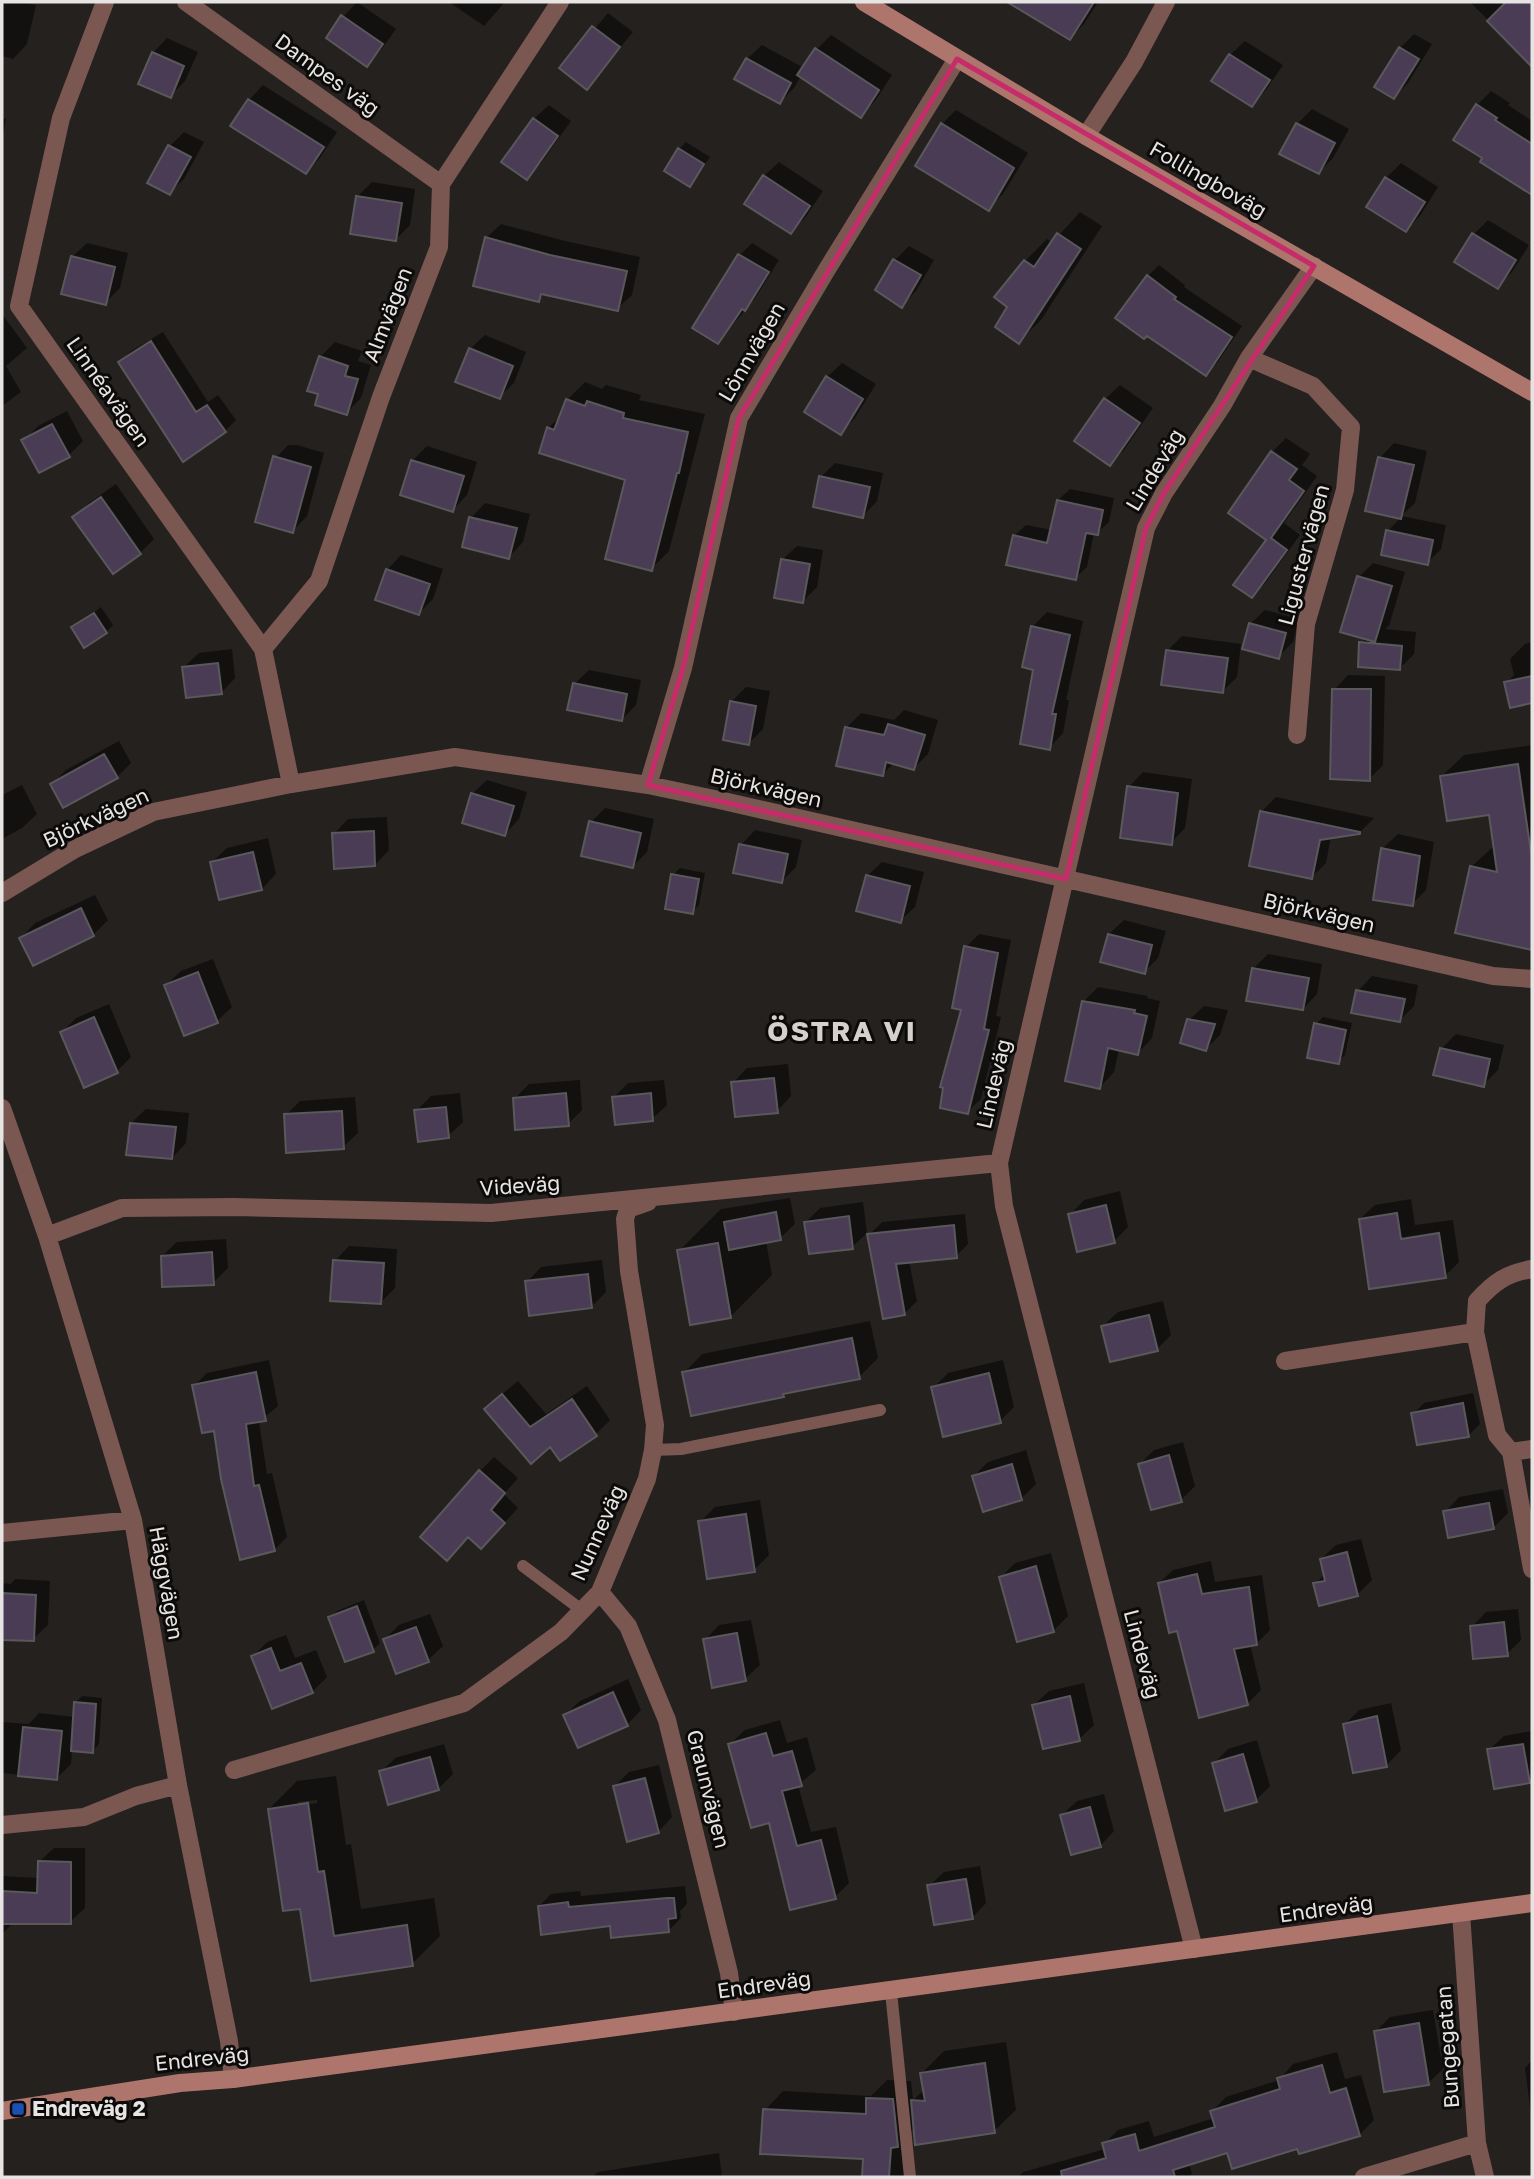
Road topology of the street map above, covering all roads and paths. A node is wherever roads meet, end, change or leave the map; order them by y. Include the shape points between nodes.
1 (105, 2) edge
2 (186, 2) edge
3 (560, 2) edge
4 (864, 2) edge
5 (1166, 2) edge
6 (957, 59) junction
7 (1086, 136) junction
8 (441, 184) junction
9 (1314, 267) junction
10 (2, 299) edge
11 (19, 306) junction
12 (1250, 358) junction
13 (1532, 392) edge
14 (263, 649) junction
15 (1297, 735) dead end
16 (291, 784) junction
17 (648, 785) junction
18 (1066, 879) junction
19 (2, 893) edge
20 (1532, 979) edge
21 (2, 1108) edge
22 (999, 1163) junction
23 (668, 1196) junction
24 (47, 1236) junction
25 (1532, 1269) edge
26 (1475, 1332) junction
27 (1284, 1362) dead end
28 (880, 1410) dead end
29 (1532, 1449) edge
30 (653, 1450) junction
31 (1511, 1452) junction
32 (132, 1520) junction
33 (2, 1533) edge
34 (523, 1566) dead end
35 (1532, 1569) edge
36 (600, 1592) junction
37 (583, 1611) junction
38 (234, 1770) dead end
39 (178, 1785) junction
40 (2, 1825) edge
41 (1532, 1903) edge
42 (1461, 1913) junction
43 (1194, 1949) junction
44 (891, 1992) junction
45 (734, 2012) junction
46 (233, 2079) junction
47 (2, 2111) edge
48 (1477, 2143) junction
49 (910, 2177) edge
50 (1364, 2177) edge
51 (1485, 2177) edge

1 - 11 street via 61,117
2 - 8 street, Dampes väg
3 - 8 street
4 - 6 main road, Follingboväg
5 - 7 street
6 - 7 main road, Follingboväg
6 - 17 street, Lönnvägen via 738,418 682,668
7 - 9 main road, Follingboväg
8 - 14 street, Almvägen via 439,247 381,397 319,581
9 - 12 street, Lindeväg
9 - 13 main road, Follingboväg
10 - 11 street
11 - 14 street, Linnéavägen
12 - 15 street, Ligustervägen via 1313,386 1352,427 1345,490 1306,624
12 - 18 street, Lindeväg via 1146,528
14 - 16 street, Linnéavägen
16 - 17 street, Björkvägen via 455,757
16 - 19 street, Björkvägen via 153,812 75,849
17 - 18 street, Björkvägen
18 - 20 street, Björkvägen via 1493,976
18 - 22 street, Lindeväg
21 - 24 street, Häggvägen
22 - 23 street, Videväg
22 - 43 street, Lindeväg via 1004,1206
23 - 24 street, Videväg via 491,1213 122,1208
23 - 30 street, Nunneväg via 628,1209 625,1219 629,1271 655,1424
24 - 32 street, Häggvägen
25 - 26 street via 1493,1283 1477,1301
26 - 27 street
26 - 31 street via 1497,1435
28 - 30 lane via 681,1449
29 - 31 street
30 - 36 street, Nunneväg via 647,1479
31 - 35 street
32 - 33 street
32 - 39 street, Häggvägen
34 - 37 lane
36 - 37 street, Nunneväg
36 - 45 street, Graunvägen via 628,1626 667,1720 723,1947
37 - 38 street, Nunneväg via 464,1703
39 - 40 street via 84,1817
39 - 46 street, Häggvägen
41 - 42 main road, Endreväg
42 - 43 main road, Endreväg
42 - 48 street, Bungegatan
43 - 44 main road, Endreväg
44 - 45 main road, Endreväg
44 - 49 lane
45 - 46 main road, Endreväg
46 - 47 main road, Endreväg
48 - 50 street
48 - 51 street, Bungegatan

